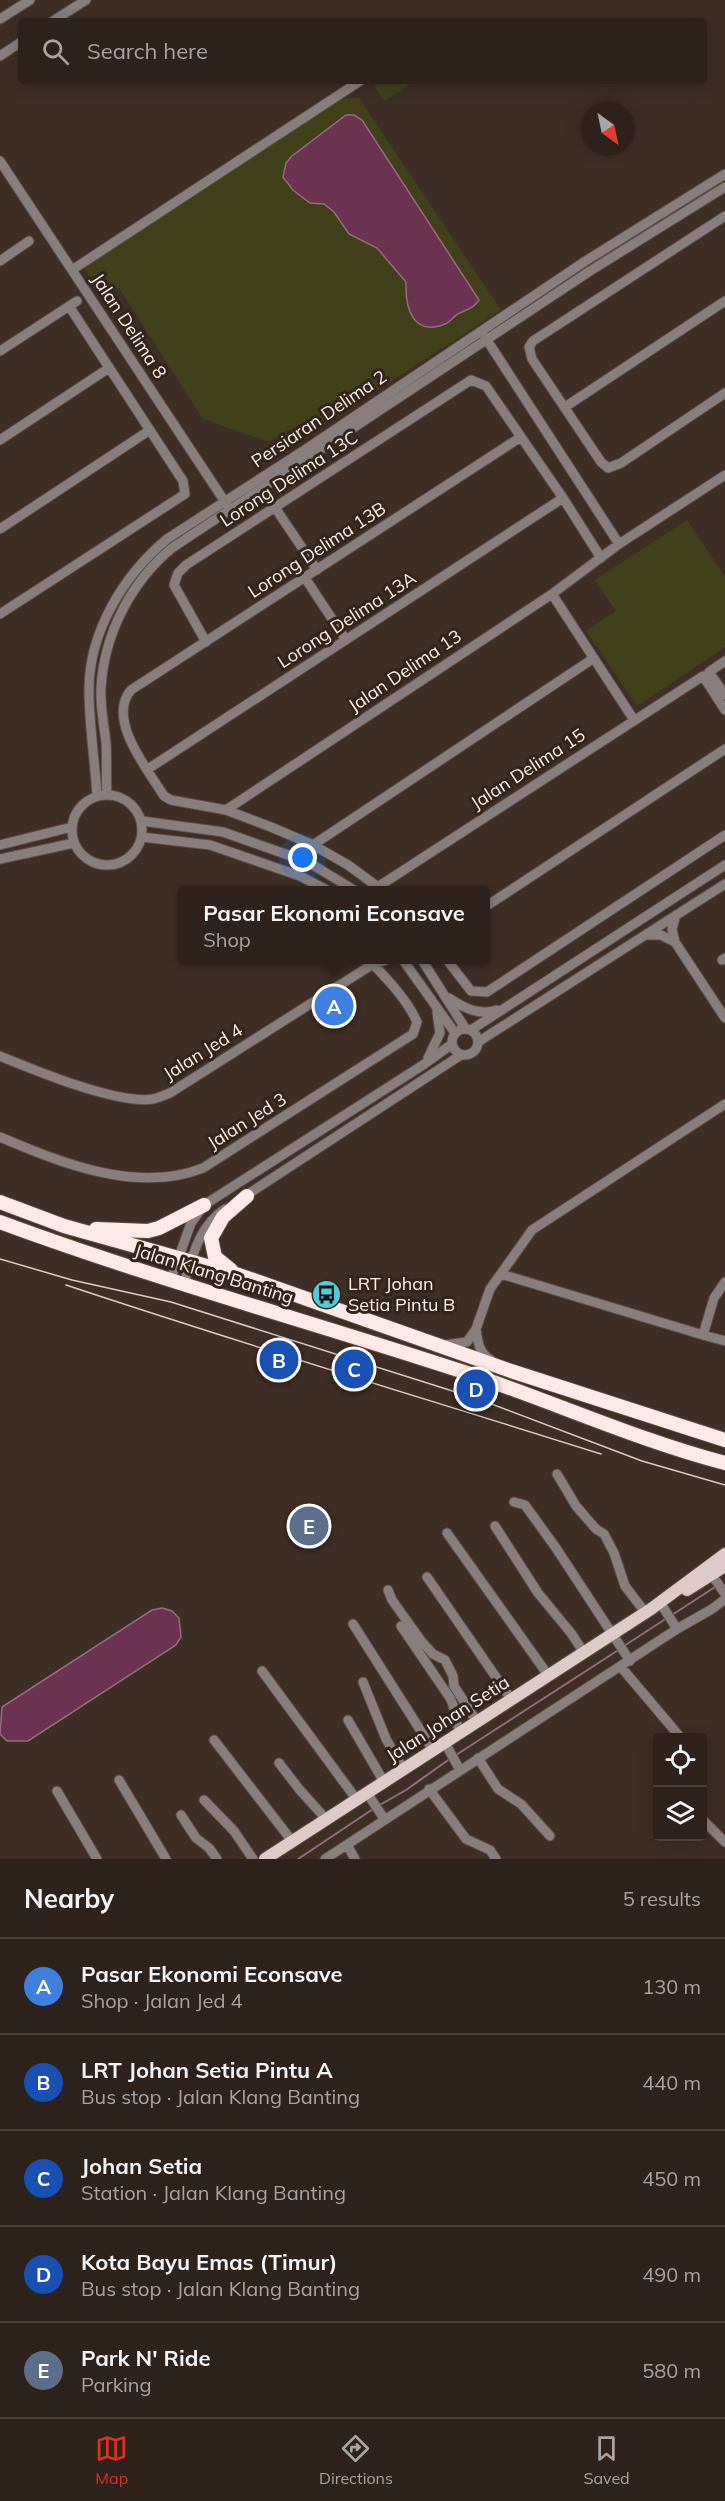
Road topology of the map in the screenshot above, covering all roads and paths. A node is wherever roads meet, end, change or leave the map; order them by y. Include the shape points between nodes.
1 (30, 0) edge
2 (86, 0) edge
3 (58, 18) edge
4 (0, 19) edge
5 (18, 44) edge
6 (0, 56) edge
7 (355, 84) edge
8 (0, 161) edge
9 (725, 174) edge
10 (725, 187) edge
11 (725, 216) edge
12 (29, 242) dead end
13 (0, 261) edge
14 (72, 270) junction
15 (725, 301) edge
16 (480, 330) junction
17 (487, 341) junction
18 (0, 351) edge
19 (109, 368) junction
20 (725, 393) edge
21 (565, 407) junction
22 (150, 430) junction
23 (521, 437) junction
24 (0, 440) edge
25 (725, 475) edge
26 (563, 498) junction
27 (227, 506) junction
28 (276, 509) junction
29 (0, 529) edge
30 (619, 544) junction
31 (601, 558) junction
32 (317, 570) junction
33 (305, 578) junction
34 (552, 594) junction
35 (0, 614) edge
36 (346, 640) junction
37 (206, 642) junction
38 (594, 658) junction
39 (725, 661) edge
40 (706, 674) junction
41 (725, 695) edge
42 (725, 710) edge
43 (634, 720) junction
44 (725, 749) edge
45 (148, 769) junction
46 (102, 795) junction
47 (226, 810) junction
48 (142, 821) junction
49 (72, 826) junction
50 (725, 835) edge
51 (142, 837) junction
52 (74, 843) junction
53 (0, 845) edge
54 (313, 845) junction
55 (0, 859) edge
56 (725, 865) edge
57 (725, 884) edge
58 (318, 886) edge
59 (346, 886) edge
60 (374, 886) edge
61 (383, 886) edge
62 (490, 904) edge
63 (676, 915) junction
64 (644, 935) junction
65 (675, 942) junction
66 (372, 964) edge
67 (376, 964) edge
68 (405, 964) edge
69 (425, 964) edge
70 (450, 964) edge
71 (445, 996) junction
72 (436, 1006) junction
73 (507, 1006) junction
74 (725, 1018) edge
75 (468, 1029) junction
76 (454, 1033) junction
77 (478, 1041) junction
78 (452, 1044) junction
79 (461, 1055) junction
80 (0, 1056) edge
81 (423, 1065) junction
82 (725, 1104) edge
83 (0, 1137) edge
84 (247, 1196) junction
85 (0, 1202) edge
86 (204, 1205) junction
87 (0, 1222) edge
88 (64, 1226) junction
89 (185, 1261) junction
90 (501, 1274) junction
91 (239, 1275) junction
92 (177, 1281) junction
93 (725, 1282) edge
94 (477, 1329) junction
95 (703, 1335) junction
96 (725, 1341) edge
97 (431, 1343) junction
98 (511, 1371) junction
99 (725, 1439) edge
100 (725, 1463) edge
101 (557, 1474) dead end
102 (514, 1502) dead end
103 (495, 1526) dead end
104 (447, 1533) dead end
105 (725, 1554) edge
106 (725, 1566) edge
107 (427, 1578) dead end
108 (713, 1578) junction
109 (388, 1590) dead end
110 (725, 1594) edge
111 (725, 1599) edge
112 (659, 1611) junction
113 (354, 1624) dead end
114 (401, 1626) dead end
115 (677, 1629) junction
116 (615, 1638) junction
117 (584, 1653) junction
118 (626, 1661) junction
119 (262, 1671) dead end
120 (548, 1675) junction
121 (363, 1682) dead end
122 (507, 1694) junction
123 (348, 1720) dead end
124 (477, 1722) junction
125 (461, 1733) junction
126 (678, 1733) edge
127 (214, 1740) dead end
128 (446, 1746) junction
129 (433, 1750) junction
130 (478, 1758) junction
131 (279, 1763) dead end
132 (458, 1767) junction
133 (404, 1770) junction
134 (119, 1780) dead end
135 (384, 1782) junction
136 (429, 1789) junction
137 (57, 1791) dead end
138 (365, 1797) junction
139 (204, 1800) dead end
140 (181, 1815) dead end
141 (326, 1819) junction
142 (383, 1819) junction
143 (707, 1824) edge
144 (550, 1836) dead end
145 (289, 1837) junction
146 (725, 1842) edge
147 (347, 1845) junction
148 (252, 1857) edge
149 (97, 1859) edge
150 (166, 1859) edge
151 (217, 1859) edge
152 (265, 1859) edge
153 (325, 1859) edge
154 (356, 1859) edge
155 (496, 1859) edge

1 - 4 street
2 - 3 street
5 - 6 street
7 - 14 street
8 - 14 street, Jalan Delima 8
9 - 16 street, Persiaran Delima 2
10 - 17 street, Persiaran Delima 2
11 - 21 street via 533,341 529,354
12 - 13 street
14 - 27 street, Jalan Delima 8
15 - 21 street
16 - 17 street
16 - 27 street, Persiaran Delima 2
17 - 27 street, Persiaran Delima 2
17 - 30 street
18 - 19 street via 73,304
19 - 22 street
19 - 24 street
20 - 21 street via 617,466 608,468
22 - 29 street
22 - 35 street via 183,481 185,494
23 - 26 street
23 - 28 street, Lorong Delima 13C via 486,386 471,380
23 - 32 street, Lorong Delima 13B
25 - 30 street
26 - 31 street
26 - 36 street, Lorong Delima 13A
27 - 46 street, Persiaran Delima 2 via 156,561 120,613 106,654 100,689 106,747
28 - 32 street
28 - 37 street, Lorong Delima 13C via 178,573 174,585 178,595
30 - 31 street, Jalan Delima 13
31 - 34 street, Jalan Delima 13
32 - 33 street, Lorong Delima 13B
33 - 36 street
33 - 37 street, Lorong Delima 13B
34 - 38 street
34 - 47 street, Jalan Delima 13
36 - 45 street, Lorong Delima 13A
37 - 45 street, Lorong Delima 13B via 131,690 123,703 123,720 130,739
38 - 43 street
38 - 54 street
39 - 40 street, Jalan Delima 15
40 - 41 street
40 - 42 street
40 - 43 street, Jalan Delima 15
43 - 61 street, Jalan Delima 15
44 - 62 street
45 - 47 street via 171,801
46 - 48 street via 129,801
46 - 49 street via 80,807
47 - 54 street
48 - 51 street
48 - 59 street via 223,832 308,862
49 - 52 street
49 - 53 street
50 - 70 street via 487,992 476,993 465,986
51 - 52 street via 132,855 115,864 94,863
51 - 58 street via 210,845
52 - 55 street
54 - 60 street
56 - 73 street
57 - 63 street
63 - 64 street
63 - 65 street via 672,929
64 - 65 street via 661,934
64 - 77 street
65 - 74 street
66 - 80 street, Jalan Jed 4 via 170,1093 153,1099 114,1095 42,1074
67 - 83 street, Jalan Jed 3 via 414,1016 417,1022 413,1034 203,1168 179,1175 129,1178
68 - 72 street
69 - 71 street
71 - 73 street via 469,1010 489,1012
71 - 75 street
72 - 76 street
72 - 81 street via 440,1033
73 - 75 street
73 - 77 street
75 - 76 street
75 - 77 street
76 - 78 street
77 - 79 street via 473,1052
78 - 79 street
78 - 81 street
79 - 84 street
81 - 86 street
82 - 90 street via 532,1230
84 - 89 street via 215,1215
84 - 91 highway via 223,1217 211,1238 215,1257
85 - 88 highway, Jalan Klang Banting
86 - 88 highway via 148,1231
86 - 89 street via 191,1222
87 - 92 highway, Jalan Klang Banting via 85,1254
88 - 89 highway, Jalan Klang Banting
89 - 91 highway, Jalan Klang Banting
89 - 92 street
89 - 92 street
90 - 94 street via 490,1289
90 - 95 street
91 - 97 highway, Jalan Klang Banting
92 - 100 highway, Jalan Klang Banting via 469,1374
93 - 95 street via 714,1298
94 - 97 street via 467,1342 450,1346
94 - 98 street via 483,1355
95 - 96 street
97 - 98 highway, Jalan Klang Banting
98 - 99 highway, Jalan Klang Banting
101 - 112 street via 576,1506 604,1534 624,1586
102 - 116 street via 525,1505
103 - 117 street via 538,1593
104 - 120 street
105 - 112 main road
106 - 108 main road
107 - 122 street
108 - 110 street
108 - 112 main road
109 - 124 street via 422,1642 445,1660 454,1686
111 - 115 street
112 - 115 street
112 - 116 main road, Jalan Johan Setia
113 - 129 street
114 - 125 street via 450,1698
115 - 118 street
116 - 117 main road, Jalan Johan Setia
116 - 118 street
117 - 120 main road, Jalan Johan Setia
118 - 126 street
118 - 130 street
119 - 138 street
120 - 122 main road, Jalan Johan Setia
121 - 133 street via 386,1739
122 - 124 main road, Jalan Johan Setia
123 - 135 street
124 - 125 main road, Jalan Johan Setia
125 - 128 main road, Jalan Johan Setia
127 - 145 street
128 - 129 main road, Jalan Johan Setia
128 - 132 street
129 - 133 main road, Jalan Johan Setia
130 - 132 street
130 - 144 street via 498,1789 521,1804
131 - 141 street
132 - 136 street
133 - 135 main road, Jalan Johan Setia
134 - 150 street
135 - 138 main road, Jalan Johan Setia
136 - 142 street
136 - 155 street via 466,1839 490,1850
137 - 149 street
138 - 141 main road, Jalan Johan Setia
138 - 142 street
139 - 148 street
140 - 151 street
141 - 145 main road, Jalan Johan Setia
142 - 147 street
143 - 146 street
145 - 152 main road, Jalan Johan Setia
147 - 153 street
147 - 154 street

